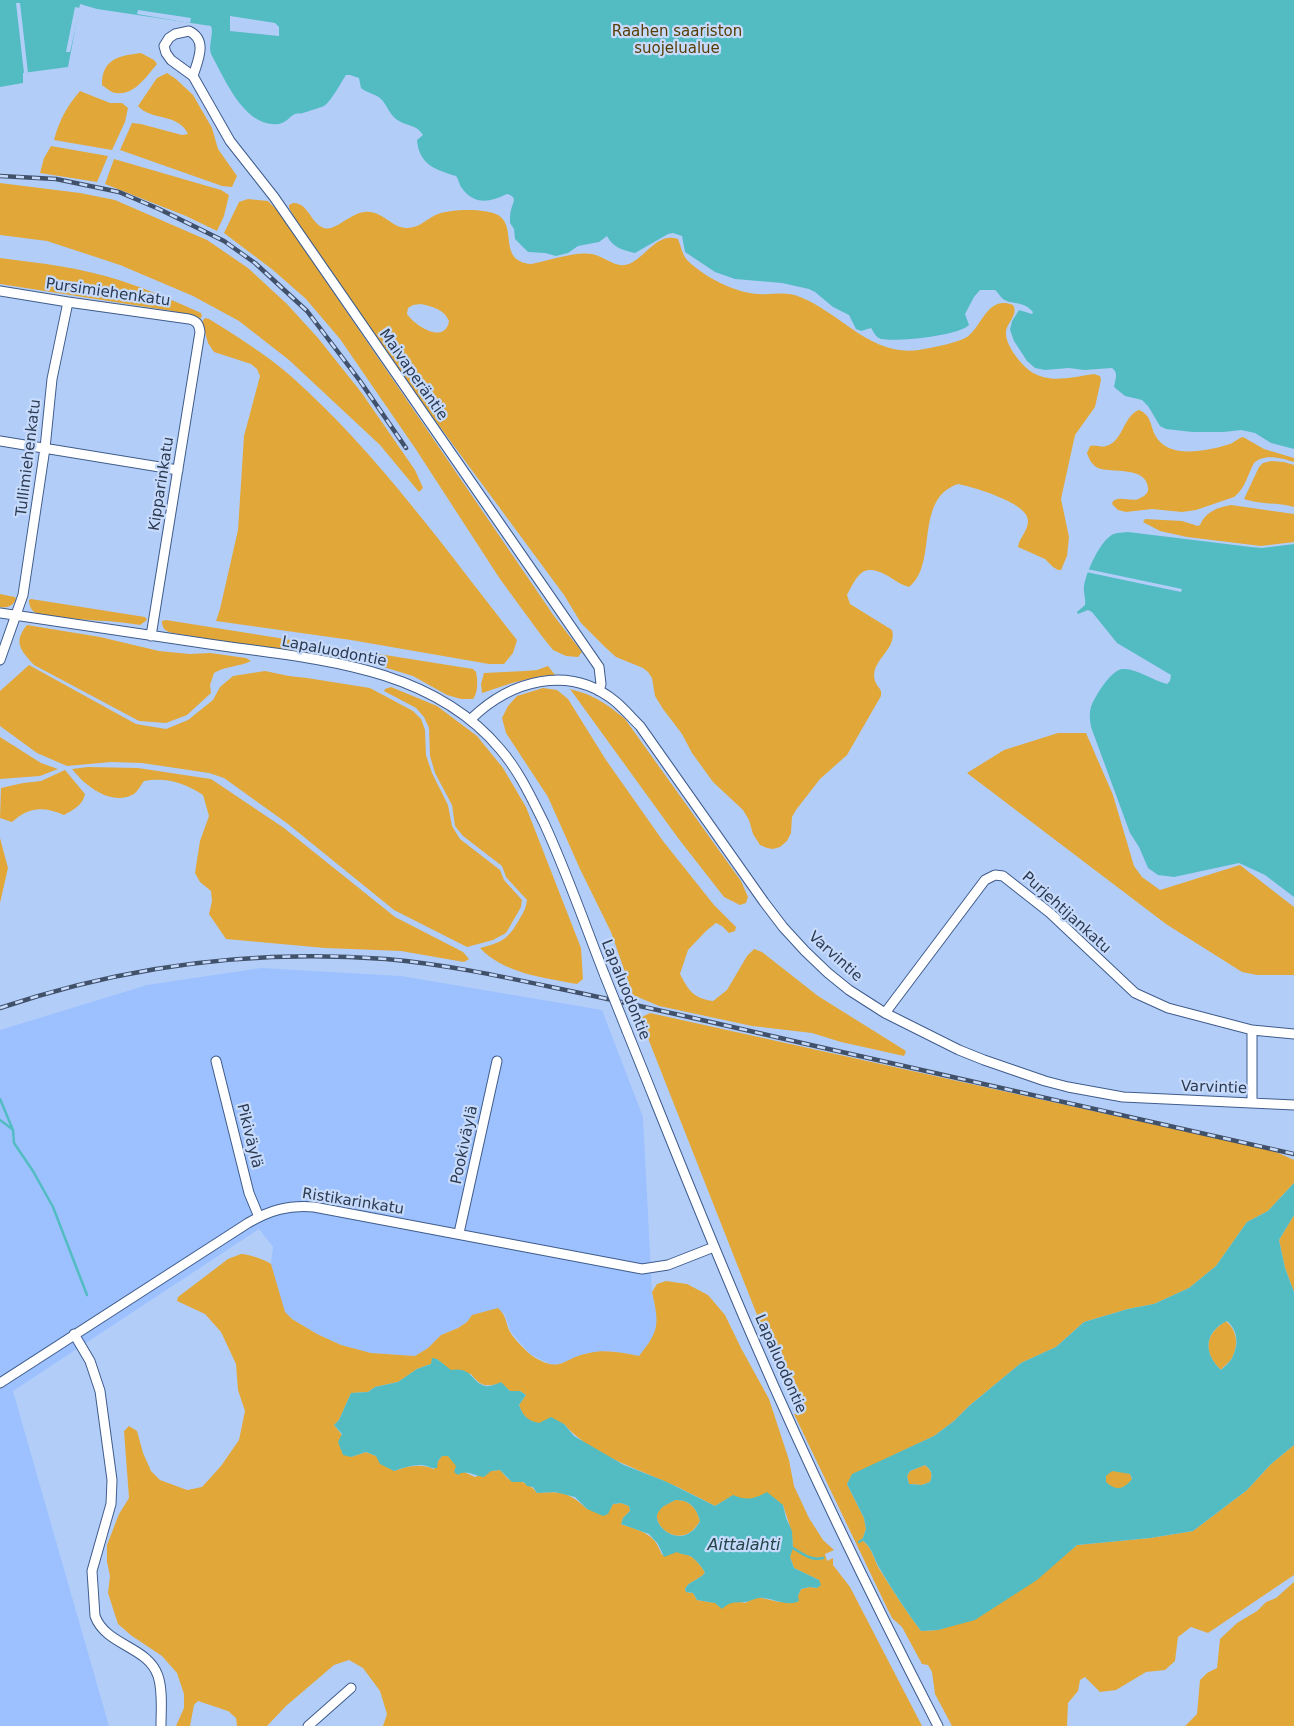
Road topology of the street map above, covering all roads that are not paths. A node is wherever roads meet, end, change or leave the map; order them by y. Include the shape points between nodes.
1 (193, 76) junction
2 (0, 291) edge
3 (68, 302) junction
4 (199, 336) joint
5 (0, 441) edge
6 (45, 448) junction
7 (178, 470) junction
8 (0, 613) edge
9 (17, 616) junction
10 (151, 636) junction
11 (0, 660) edge
12 (599, 691) junction
13 (471, 719) junction
14 (885, 1013) junction
15 (1252, 1030) junction
16 (1294, 1034) edge
17 (216, 1061) dead end
18 (497, 1061) dead end
19 (1252, 1103) junction
20 (1294, 1105) edge
21 (259, 1216) junction
22 (459, 1234) junction
23 (714, 1247) junction
24 (74, 1334) junction
25 (0, 1383) edge
26 (352, 1688) dead end
27 (161, 1726) edge
28 (308, 1726) edge
29 (938, 1726) edge

1 - 1 street, Maivaperäntie via 166,53 164,46 175,34 189,31 198,36 200,52
1 - 12 street, Maivaperäntie via 230,141 274,197 600,667
2 - 3 street, Pursimiehenkatu
3 - 4 street, Pursimiehenkatu via 189,319 198,324
3 - 6 street, Tullimiehenkatu via 56,353
4 - 7 street, Kipparinkatu
5 - 6 street
6 - 7 street
6 - 9 street, Tullimiehenkatu via 23,596
7 - 10 street, Kipparinkatu
8 - 9 street, Lapaluodontie
9 - 10 street, Lapaluodontie
9 - 11 street, Tullimiehenkatu
10 - 13 street, Lapaluodontie via 302,658 386,675 432,695
12 - 13 street, Varvintie via 560,680 539,682 502,694
12 - 14 street, Varvintie via 640,726 764,902 794,939 828,973
13 - 23 street, Lapaluodontie, bridge via 512,764 554,844
14 - 15 street, Purjehtijankatu via 985,880 998,875 1007,878 1039,903 1135,993 1168,1008
14 - 19 street, Varvintie via 984,1060 1068,1087 1123,1097
15 - 16 street, Purjehtijankatu
15 - 19 street
17 - 21 street, Pikiväylä via 249,1193
18 - 22 street, Pookiväylä
19 - 20 street, Varvintie
21 - 22 street, Ristikarinkatu via 288,1206 306,1206
21 - 24 street, Ristikarinkatu
22 - 23 street, Ristikarinkatu via 642,1269 668,1265
23 - 29 street, Lapaluodontie via 814,1474
24 - 25 street, Ristikarinkatu
24 - 27 street via 90,1361 97,1382 112,1480 112,1504 92,1571 95,1616 106,1633 139,1654 155,1671 159,1682
26 - 28 street

